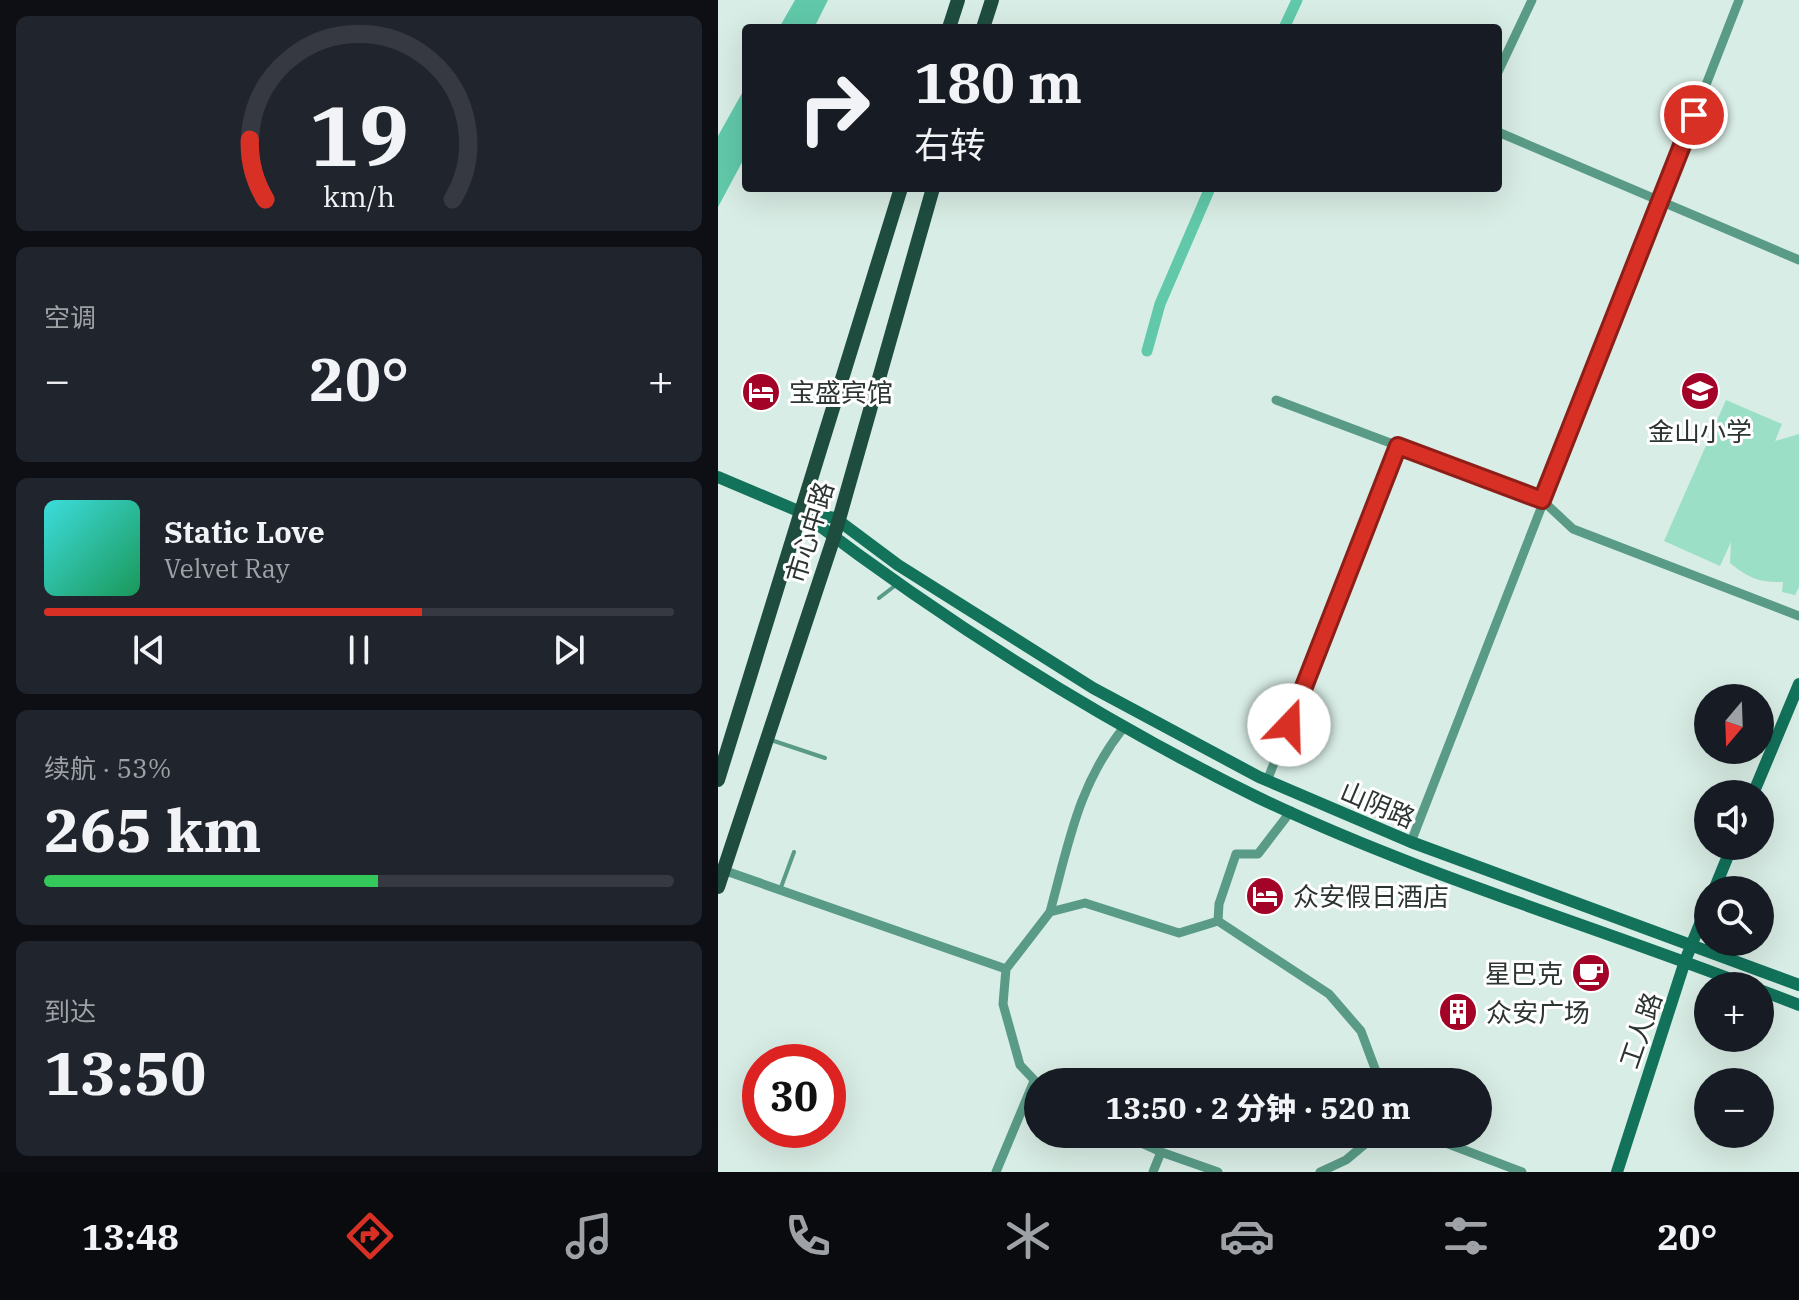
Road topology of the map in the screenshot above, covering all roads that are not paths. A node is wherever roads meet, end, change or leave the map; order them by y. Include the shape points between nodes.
1 (958, 0) edge
2 (992, 0) edge
3 (1532, 0) edge
4 (1739, 0) edge
5 (950, 24) edge
6 (984, 24) edge
7 (1502, 64) edge
8 (1502, 134) edge
9 (900, 192) edge
10 (932, 192) edge
11 (1660, 201) junction
12 (1799, 260) edge
13 (1276, 400) dead end
14 (1398, 446) junction
15 (718, 477) edge
16 (1542, 500) junction
17 (803, 513) junction
18 (839, 521) junction
19 (834, 537) junction
20 (897, 585) junction
21 (879, 598) dead end
22 (1799, 616) edge
23 (1799, 684) edge
24 (1124, 727) junction
25 (765, 737) junction
26 (825, 758) dead end
27 (718, 780) edge
28 (1759, 780) edge
29 (1267, 781) junction
30 (1291, 811) junction
31 (1411, 842) junction
32 (794, 852) dead end
33 (723, 870) junction
34 (718, 887) edge
35 (780, 890) junction
36 (1050, 912) junction
37 (1218, 921) junction
38 (1694, 939) edge
39 (1692, 944) junction
40 (1685, 961) junction
41 (1006, 969) junction
42 (1713, 972) edge
43 (1799, 985) edge
44 (1774, 995) edge
45 (1799, 1005) edge
46 (1375, 1068) edge
47 (1024, 1069) edge
48 (1024, 1109) edge
49 (1152, 1148) edge
50 (1360, 1148) edge
51 (1459, 1148) edge
52 (1161, 1152) junction
53 (996, 1172) edge
54 (1153, 1172) edge
55 (1218, 1172) edge
56 (1320, 1172) edge
57 (1522, 1172) edge
58 (1617, 1172) edge

1 - 5 main road
2 - 6 main road
3 - 7 street
4 - 11 street
8 - 11 street
9 - 17 main road, 市心中路
10 - 18 main road, 市心中路
11 - 12 street
11 - 16 street
13 - 14 street
14 - 16 street
14 - 29 street
15 - 17 main road, 山阴路
16 - 22 street via 1573,529
16 - 31 street
17 - 18 main road, 山阴路
17 - 19 main road, 山阴路
17 - 27 main road, 市心中路
18 - 19 main road, 市心中路
18 - 29 main road, 山阴路 via 898,565 1093,688
19 - 20 main road, 山阴路
19 - 25 main road, 市心中路
20 - 21 lane
20 - 24 main road, 山阴路
23 - 28 main road
24 - 30 main road, 山阴路
24 - 36 street via 1080,798
25 - 26 lane
25 - 33 main road, 市心中路
29 - 31 main road, 山阴路
30 - 37 street via 1258,854 1236,854
30 - 40 main road, 山阴路
31 - 39 main road, 山阴路
32 - 35 lane
33 - 34 main road, 市心中路
33 - 35 street
35 - 41 street
36 - 37 street via 1085,903 1179,933
36 - 41 street
37 - 46 street via 1329,994 1361,1031
38 - 39 main road, 工人路
39 - 40 main road, 工人路
39 - 43 main road, 山阴路
40 - 42 main road, 山阴路
40 - 58 main road, 工人路
41 - 47 street via 1003,1004
44 - 45 main road
48 - 53 street
49 - 52 street
50 - 56 street
51 - 57 street
52 - 54 street
52 - 55 street

